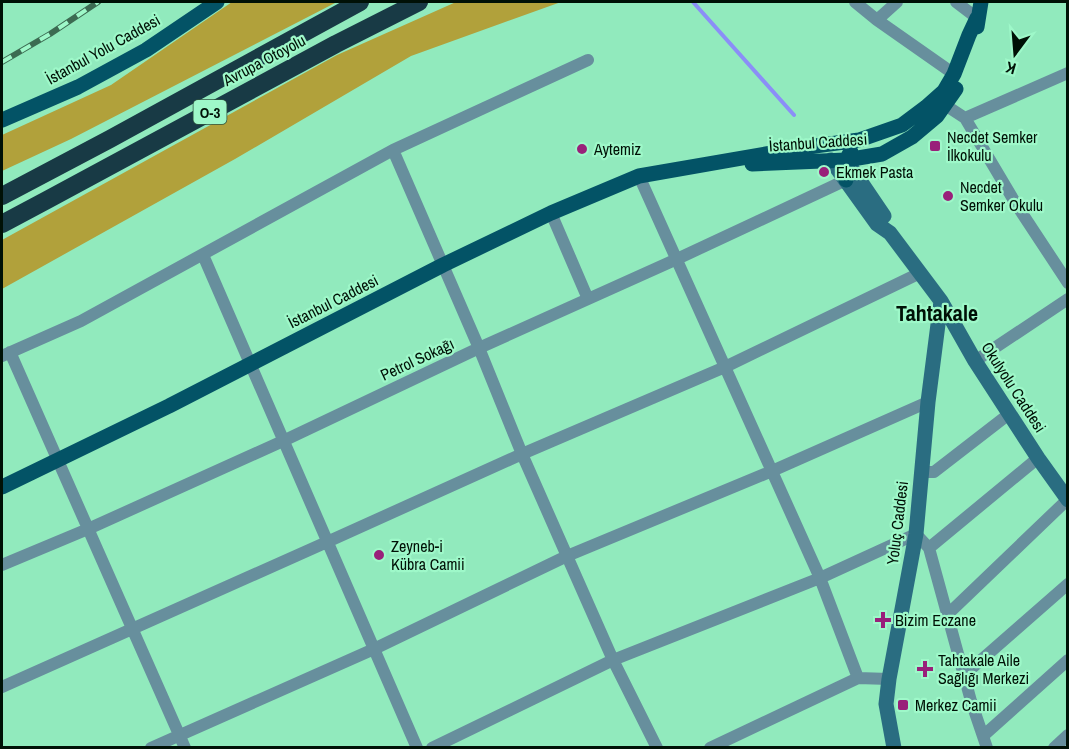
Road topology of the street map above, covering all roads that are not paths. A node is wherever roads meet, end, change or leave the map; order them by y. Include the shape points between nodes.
1 (217, 2) edge
2 (360, 2) edge
3 (419, 2) edge
4 (855, 2) edge
5 (897, 2) edge
6 (956, 2) edge
7 (981, 2) edge
8 (977, 18) junction
9 (877, 20) junction
10 (588, 60) dead end
11 (1068, 73) edge
12 (954, 74) junction
13 (940, 102) junction
14 (965, 118) junction
15 (2, 120) edge
16 (889, 129) junction
17 (800, 148) junction
18 (393, 150) junction
19 (839, 160) junction
20 (689, 168) junction
21 (639, 176) junction
22 (846, 180) junction
23 (2, 196) edge
24 (551, 213) junction
25 (2, 224) edge
26 (890, 233) junction
27 (203, 255) junction
28 (677, 260) junction
29 (442, 265) junction
30 (920, 273) junction
31 (1068, 283) edge
32 (588, 299) junction
33 (1068, 299) edge
34 (941, 301) junction
35 (479, 348) junction
36 (6, 354) edge
37 (975, 361) junction
38 (250, 364) junction
39 (725, 367) junction
40 (928, 402) junction
41 (1009, 414) junction
42 (283, 441) junction
43 (522, 454) junction
44 (1038, 458) junction
45 (58, 461) junction
46 (772, 471) junction
47 (921, 472) junction
48 (2, 488) edge
49 (1067, 500) edge
50 (88, 529) junction
51 (916, 534) junction
52 (327, 542) junction
53 (929, 548) junction
54 (567, 556) junction
55 (2, 565) edge
56 (820, 578) junction
57 (1068, 584) edge
58 (948, 615) junction
59 (132, 629) junction
60 (374, 649) junction
61 (613, 660) junction
62 (1068, 660) edge
63 (964, 675) junction
64 (858, 678) junction
65 (889, 679) junction
66 (2, 687) edge
67 (179, 735) junction
68 (1068, 735) edge
69 (985, 742) edge
70 (151, 747) edge
71 (185, 747) edge
72 (417, 747) edge
73 (432, 747) edge
74 (657, 747) edge
75 (710, 747) edge
76 (894, 747) edge
77 (1054, 747) edge

1 - 15 main road, İstanbul Yolu Caddesi via 146,50 78,87
2 - 23 highway, Avrupa Otoyolu / O-3
3 - 25 highway, Avrupa Otoyolu / O-3
4 - 9 street
5 - 9 street
6 - 8 street
7 - 8 main road, İstanbul Caddesi
8 - 12 main road, İstanbul Caddesi
8 - 13 main road, İstanbul Caddesi via 975,45 955,91
9 - 12 street
10 - 18 street
11 - 14 street
12 - 13 main road, İstanbul Caddesi
13 - 14 street
13 - 16 main road, İstanbul Caddesi
13 - 19 main road, İstanbul Caddesi via 937,116 912,137 882,154
14 - 31 street
16 - 17 main road, İstanbul Caddesi via 859,140
16 - 19 main road
17 - 19 main road via 829,152 841,156
17 - 20 main road, İstanbul Caddesi
18 - 27 street
18 - 29 street
19 - 20 main road, İstanbul Caddesi
19 - 22 main road
19 - 26 street via 887,221
20 - 21 main road, İstanbul Caddesi
21 - 24 main road, İstanbul Caddesi
21 - 28 street
22 - 26 street via 877,224
22 - 28 street, Petrol Sokağı
24 - 29 main road, İstanbul Caddesi
24 - 32 street
26 - 30 street, Okulyolu Caddesi
27 - 36 street via 81,321
27 - 38 street
28 - 32 street, Petrol Sokağı
28 - 39 street
29 - 35 street
29 - 38 main road, İstanbul Caddesi
30 - 34 street, Okulyolu Caddesi
30 - 39 street
32 - 35 street, Petrol Sokağı
33 - 37 street
34 - 37 street, Okulyolu Caddesi
34 - 40 street, Yoluç Caddesi
35 - 42 street, Petrol Sokağı
35 - 43 street
36 - 45 street
37 - 41 street, Okulyolu Caddesi
38 - 42 street
38 - 45 main road, İstanbul Caddesi
39 - 43 street
39 - 46 street
40 - 46 street
40 - 47 street, Yoluç Caddesi
41 - 44 street, Okulyolu Caddesi
41 - 47 street via 934,472
42 - 50 street, Petrol Sokağı
42 - 52 street
43 - 52 street
43 - 54 street
44 - 49 street, Okulyolu Caddesi
44 - 53 street
45 - 48 main road, İstanbul Caddesi
45 - 50 street
46 - 54 street
46 - 56 street
47 - 51 street, Yoluç Caddesi
49 - 58 street
50 - 55 street, Petrol Sokağı
50 - 59 street
51 - 53 street
51 - 56 street
51 - 65 street, Yoluç Caddesi
52 - 59 street
52 - 60 street
53 - 58 street
54 - 60 street
54 - 61 street
56 - 61 street
56 - 64 street
57 - 63 street
58 - 63 street
59 - 66 street
59 - 67 street
60 - 67 street
60 - 72 street
61 - 73 street
61 - 74 street
62 - 69 street
63 - 69 street
64 - 65 street
64 - 75 street
65 - 76 street, Yoluç Caddesi via 886,704
67 - 70 street
67 - 71 street
68 - 77 street

